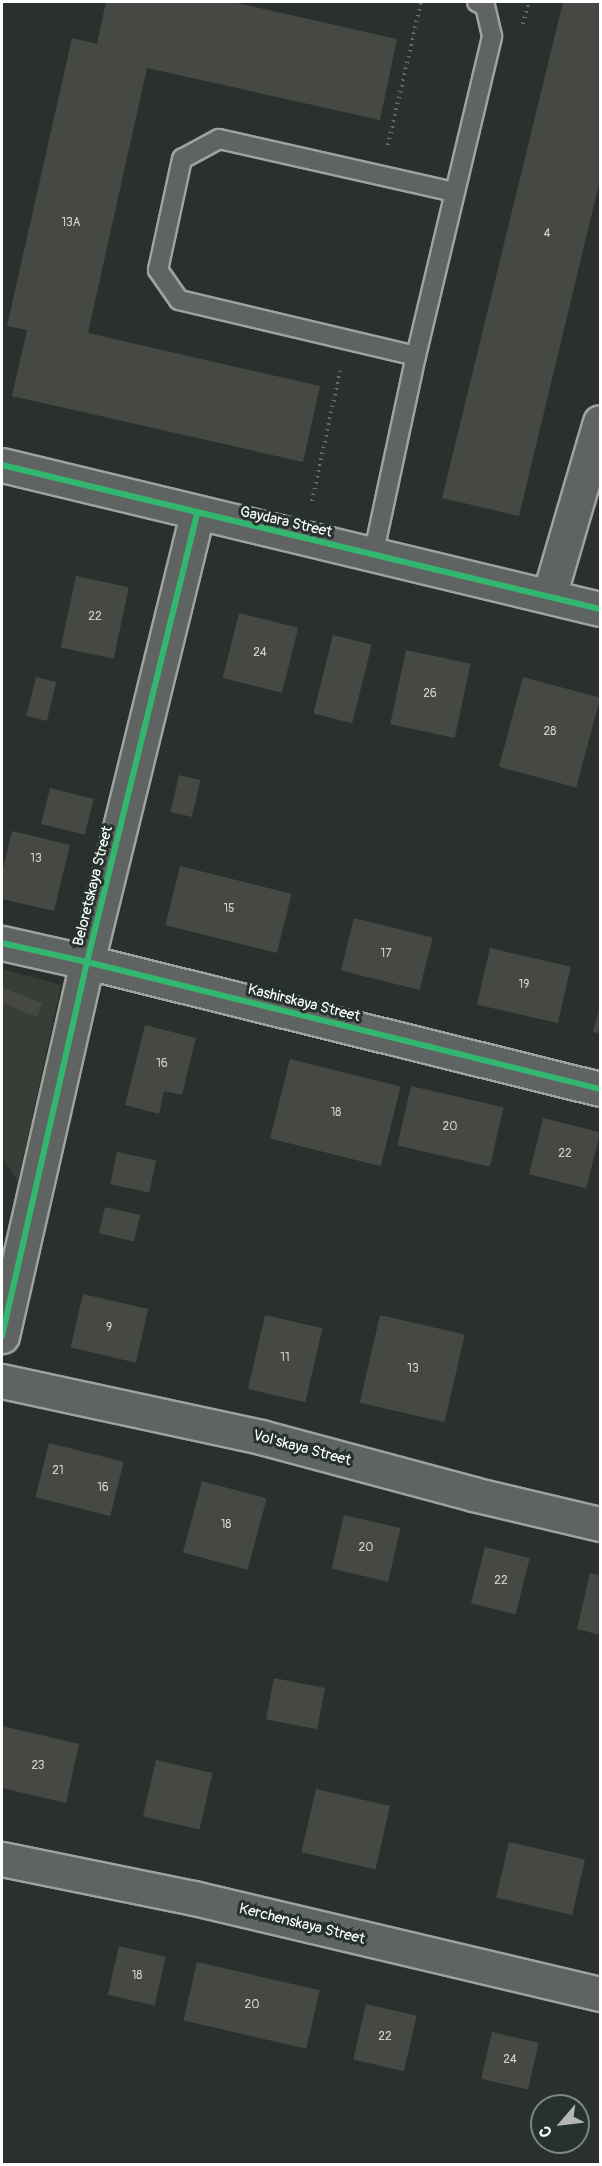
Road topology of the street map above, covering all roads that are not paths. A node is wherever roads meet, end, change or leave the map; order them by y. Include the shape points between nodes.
1 (484, 3) edge
2 (454, 192) junction
3 (416, 356) junction
4 (600, 423) edge
5 (2, 465) edge
6 (196, 514) junction
7 (373, 556) junction
8 (549, 596) junction
9 (600, 609) edge
10 (2, 943) edge
11 (87, 962) junction
12 (600, 1089) edge
13 (2, 1336) edge
14 (2, 1381) edge
15 (600, 1524) edge
16 (2, 1860) edge
17 (600, 1994) edge

1 - 2 lane via 492,36
2 - 3 lane
2 - 3 lane via 219,139 182,159 158,270 179,300
3 - 7 lane
4 - 8 street
5 - 6 street, Gaydara Street
6 - 7 street, Gaydara Street
6 - 11 street, Beloretskaya Street
7 - 8 street, Gaydara Street
8 - 9 street, Gaydara Street
10 - 11 street, Kashirskaya Street
11 - 12 street, Kashirskaya Street
11 - 13 street, Beloretskaya Street
14 - 15 street, Vol'skaya Street via 261,1437
16 - 17 street, Kerchenskaya Street via 194,1898

